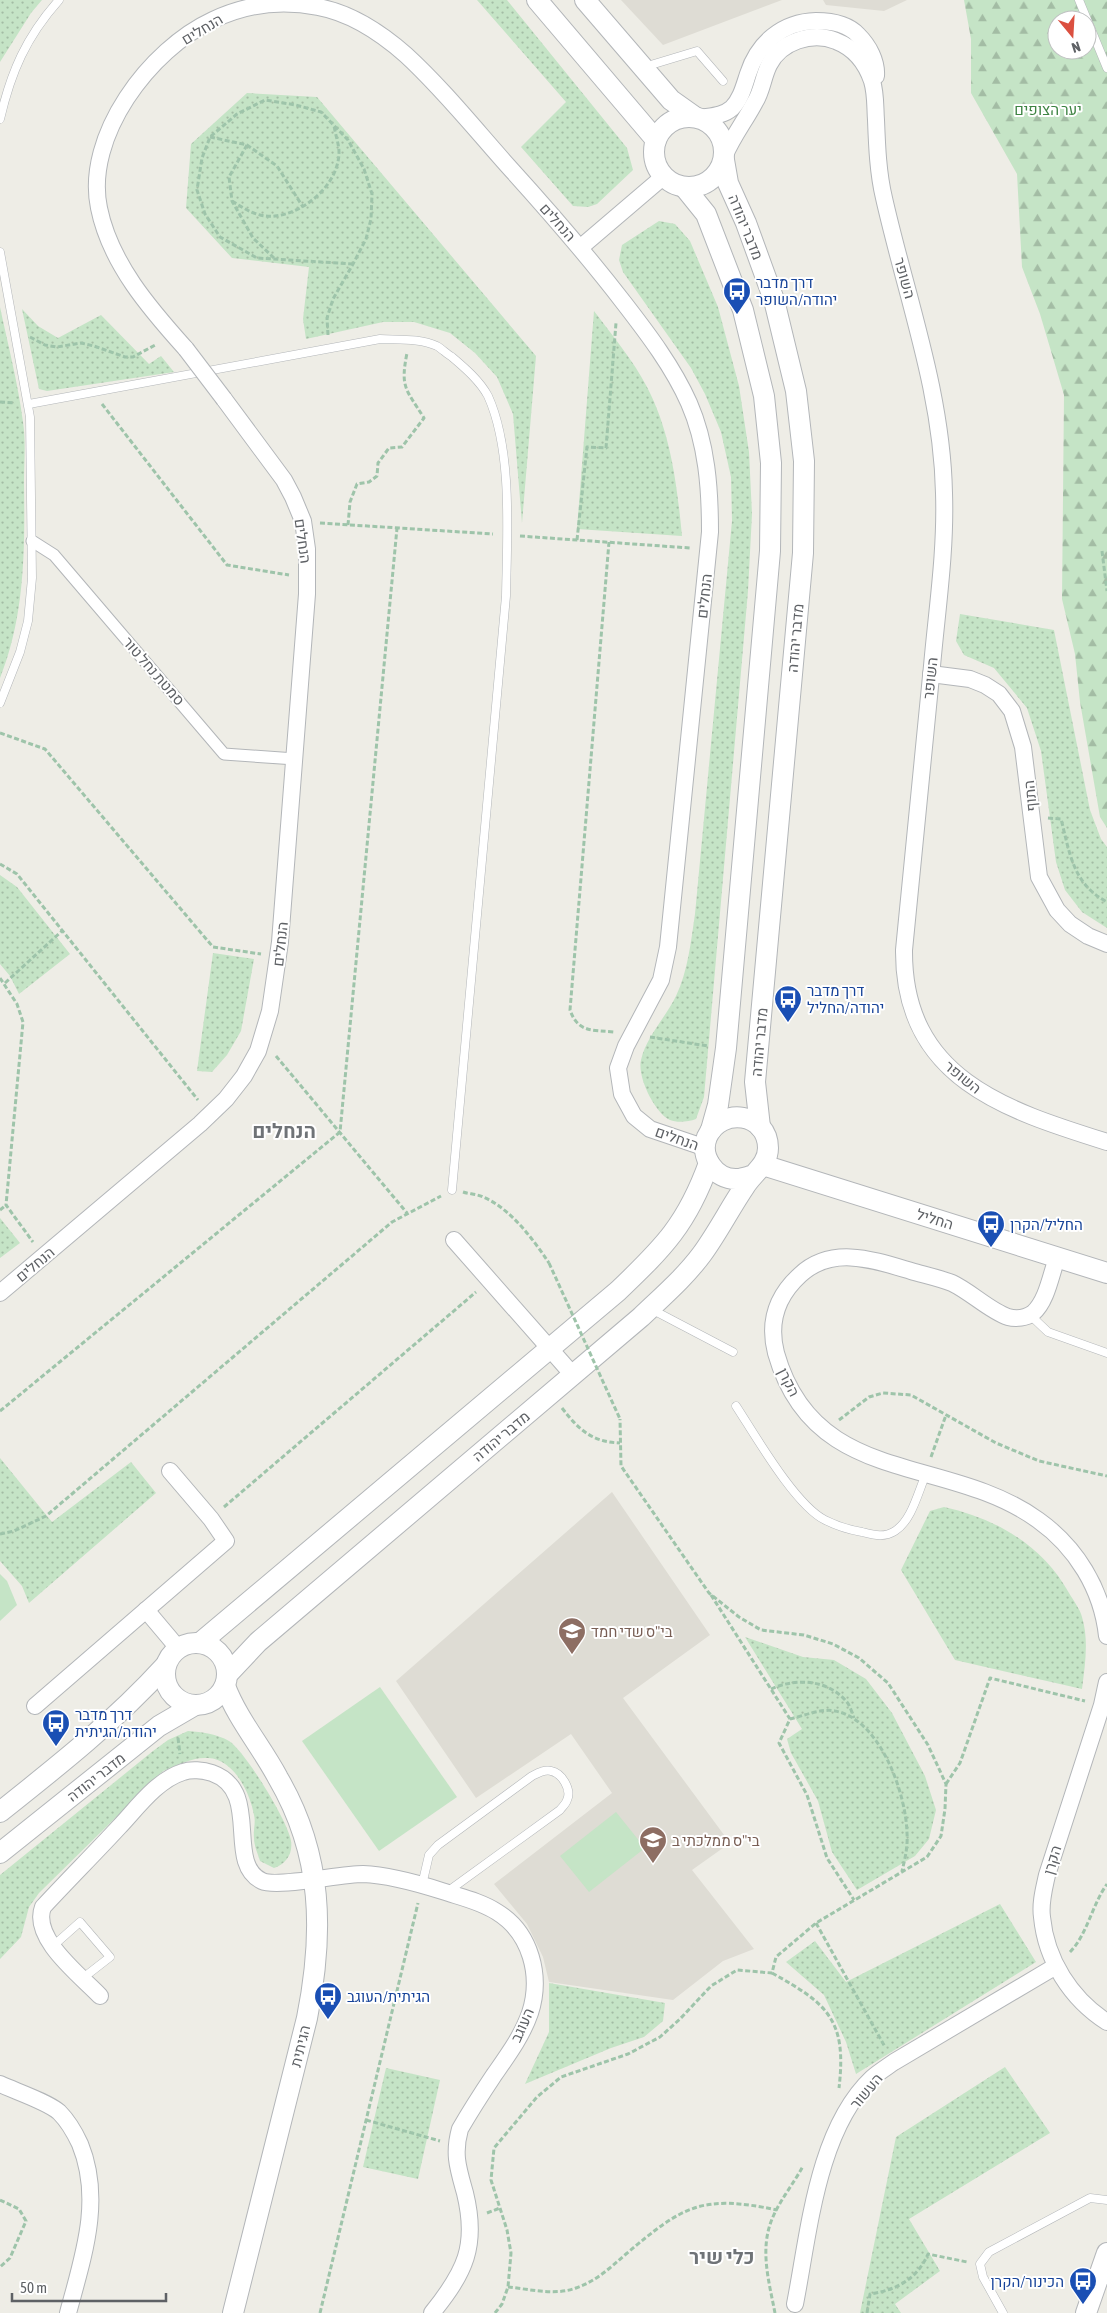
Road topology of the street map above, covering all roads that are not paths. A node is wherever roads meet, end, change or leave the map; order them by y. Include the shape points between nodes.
1 (59, 0) edge
2 (537, 0) edge
3 (585, 0) edge
4 (1079, 0) edge
5 (643, 68) junction
6 (1107, 68) edge
7 (723, 81) dead end
8 (875, 106) junction
9 (697, 118) junction
10 (0, 119) edge
11 (656, 140) junction
12 (724, 158) junction
13 (664, 177) junction
14 (685, 188) junction
15 (581, 247) junction
16 (0, 253) edge
17 (28, 404) junction
18 (32, 542) junction
19 (931, 674) junction
20 (0, 703) edge
21 (295, 759) junction
22 (1107, 944) edge
23 (760, 1127) junction
24 (1107, 1142) edge
25 (708, 1147) junction
26 (757, 1170) junction
27 (452, 1190) road end
28 (454, 1240) dead end
29 (1057, 1258) junction
30 (1107, 1273) edge
31 (0, 1294) edge
32 (650, 1309) junction
33 (1029, 1314) junction
34 (550, 1348) junction
35 (733, 1352) dead end
36 (1107, 1353) edge
37 (573, 1375) junction
38 (736, 1406) dead end
39 (170, 1471) dead end
40 (926, 1474) junction
41 (146, 1610) junction
42 (1107, 1636) edge
43 (200, 1643) junction
44 (178, 1648) junction
45 (165, 1666) junction
46 (226, 1680) junction
47 (1107, 1682) edge
48 (200, 1704) junction
49 (36, 1706) dead end
50 (246, 1729) junction
51 (0, 1812) edge
52 (0, 1853) edge
53 (314, 1878) junction
54 (422, 1885) junction
55 (447, 1892) junction
56 (53, 1946) junction
57 (1056, 1966) junction
58 (83, 1978) junction
59 (100, 1996) dead end
60 (1107, 2022) edge
61 (0, 2084) edge
62 (1107, 2200) edge
63 (1107, 2253) edge
64 (795, 2304) dead end
65 (68, 2313) edge
66 (233, 2313) edge
67 (432, 2313) edge
68 (1003, 2313) edge
69 (1086, 2313) edge

1 - 10 lane via 21,53 8,85
2 - 11 street
3 - 5 street
4 - 6 lane
5 - 7 lane via 697,51
5 - 9 street via 671,100
8 - 9 street, השופר via 876,70 866,43 840,24 809,21 780,31 760,48 742,94 725,114
8 - 12 street, השופר via 871,79 858,55 825,37 797,41 773,58 756,101 733,136
8 - 19 street, השופר via 884,196 926,355 941,443 943,530
9 - 11 street via 687,116 675,120 662,129
9 - 12 street via 711,124 722,136
11 - 13 street via 656,165
12 - 14 street via 717,175 707,183
12 - 23 street, מדבר יהודה via 728,183 759,257 782,330 796,391 804,461 802,553 755,1082
13 - 14 street
13 - 15 street
14 - 25 street, מדבר יהודה via 706,214 743,310 764,396 771,463 770,551 726,1048
15 - 21 street, הנחלים, bridge via 406,55 341,12 295,3 267,4 233,11 211,20 155,63 116,116 102,147 98,178 99,207 108,235 131,281 147,304 186,350 284,480 303,522 307,578
15 - 25 street, הנחלים via 654,342 690,404 704,448 710,532 668,947 661,980 618,1068 622,1094 634,1116 650,1129
16 - 17 lane
17 - 18 lane via 32,438
17 - 27 lane via 380,339 410,340 436,346 467,369 487,395 498,422 505,470 506,596
18 - 20 lane via 28,621
18 - 21 street, סמטת נחל טור via 54,555 224,754
19 - 22 street, התוף via 970,679 1000,694 1012,711 1023,747 1039,877 1046,894 1070,924
19 - 24 street, השופר via 904,950 907,997 930,1046 971,1087 1011,1108
21 - 31 street, הנחלים via 279,956 270,1011 258,1050 244,1076 226,1099
23 - 25 street via 741,1116 730,1117 719,1122
23 - 26 street via 767,1138 768,1149
25 - 26 street via 716,1172 725,1178 736,1179
25 - 34 street, מדבר יהודה via 689,1211 664,1245 618,1291
26 - 29 street, החליל
26 - 32 street, מדבר יהודה via 698,1260
28 - 34 street
29 - 30 street, החליל
29 - 33 street via 1040,1304
32 - 35 lane
32 - 37 street, מדבר יהודה
33 - 36 lane via 1048,1332
33 - 40 street, הקרן via 1006,1317 953,1284 868,1258 831,1258 815,1263 792,1282 780,1299 772,1331 780,1365 808,1414 825,1432 860,1454
34 - 37 street
34 - 43 street, מדבר יהודה
37 - 46 street, מדבר יהודה via 258,1642
38 - 40 lane via 782,1476 824,1520 882,1536 896,1530 910,1513
39 - 41 street via 211,1518 226,1541
40 - 42 street, הקרן via 994,1496 1037,1519 1054,1533 1070,1549 1094,1586
41 - 44 street
41 - 49 street
43 - 44 street
43 - 46 street via 220,1653 226,1664
44 - 45 street
45 - 48 street via 168,1690 175,1698 185,1704
45 - 51 street via 138,1697 94,1737
46 - 48 street via 219,1695 211,1702
46 - 50 street, הגיתית via 232,1704
47 - 57 street, הקרן via 1042,1899 1047,1945
48 - 50 street, הגיתית
48 - 52 street, מדבר יהודה via 175,1716
50 - 53 street, הגיתית via 292,1803 303,1830
53 - 54 street, העוגב via 363,1874
53 - 56 street, העוגב via 273,1883 261,1880 246,1862 238,1798 231,1785 220,1775 208,1771 182,1772 158,1786 42,1907 39,1916 41,1928
53 - 66 street, הגיתית via 318,1940 315,1979
54 - 55 street, העוגב
54 - 55 lane via 429,1855 438,1845 532,1776 552,1771 558,1774 568,1790 568,1799 560,1810
55 - 67 street, העוגב via 479,1903 513,1924 532,1957 535,1978 530,2012 521,2035 460,2129 456,2163 470,2219 470,2244 463,2269
56 - 58 street
56 - 58 lane via 80,1922 110,1957
57 - 60 street, הקרן via 1085,2005
57 - 64 street, העשור via 894,2062 872,2079 856,2099 838,2128 823,2164
58 - 59 street
61 - 65 street via 58,2111 72,2127 84,2154 92,2210
62 - 68 lane via 1090,2198 989,2252 980,2264 983,2277
63 - 69 street

